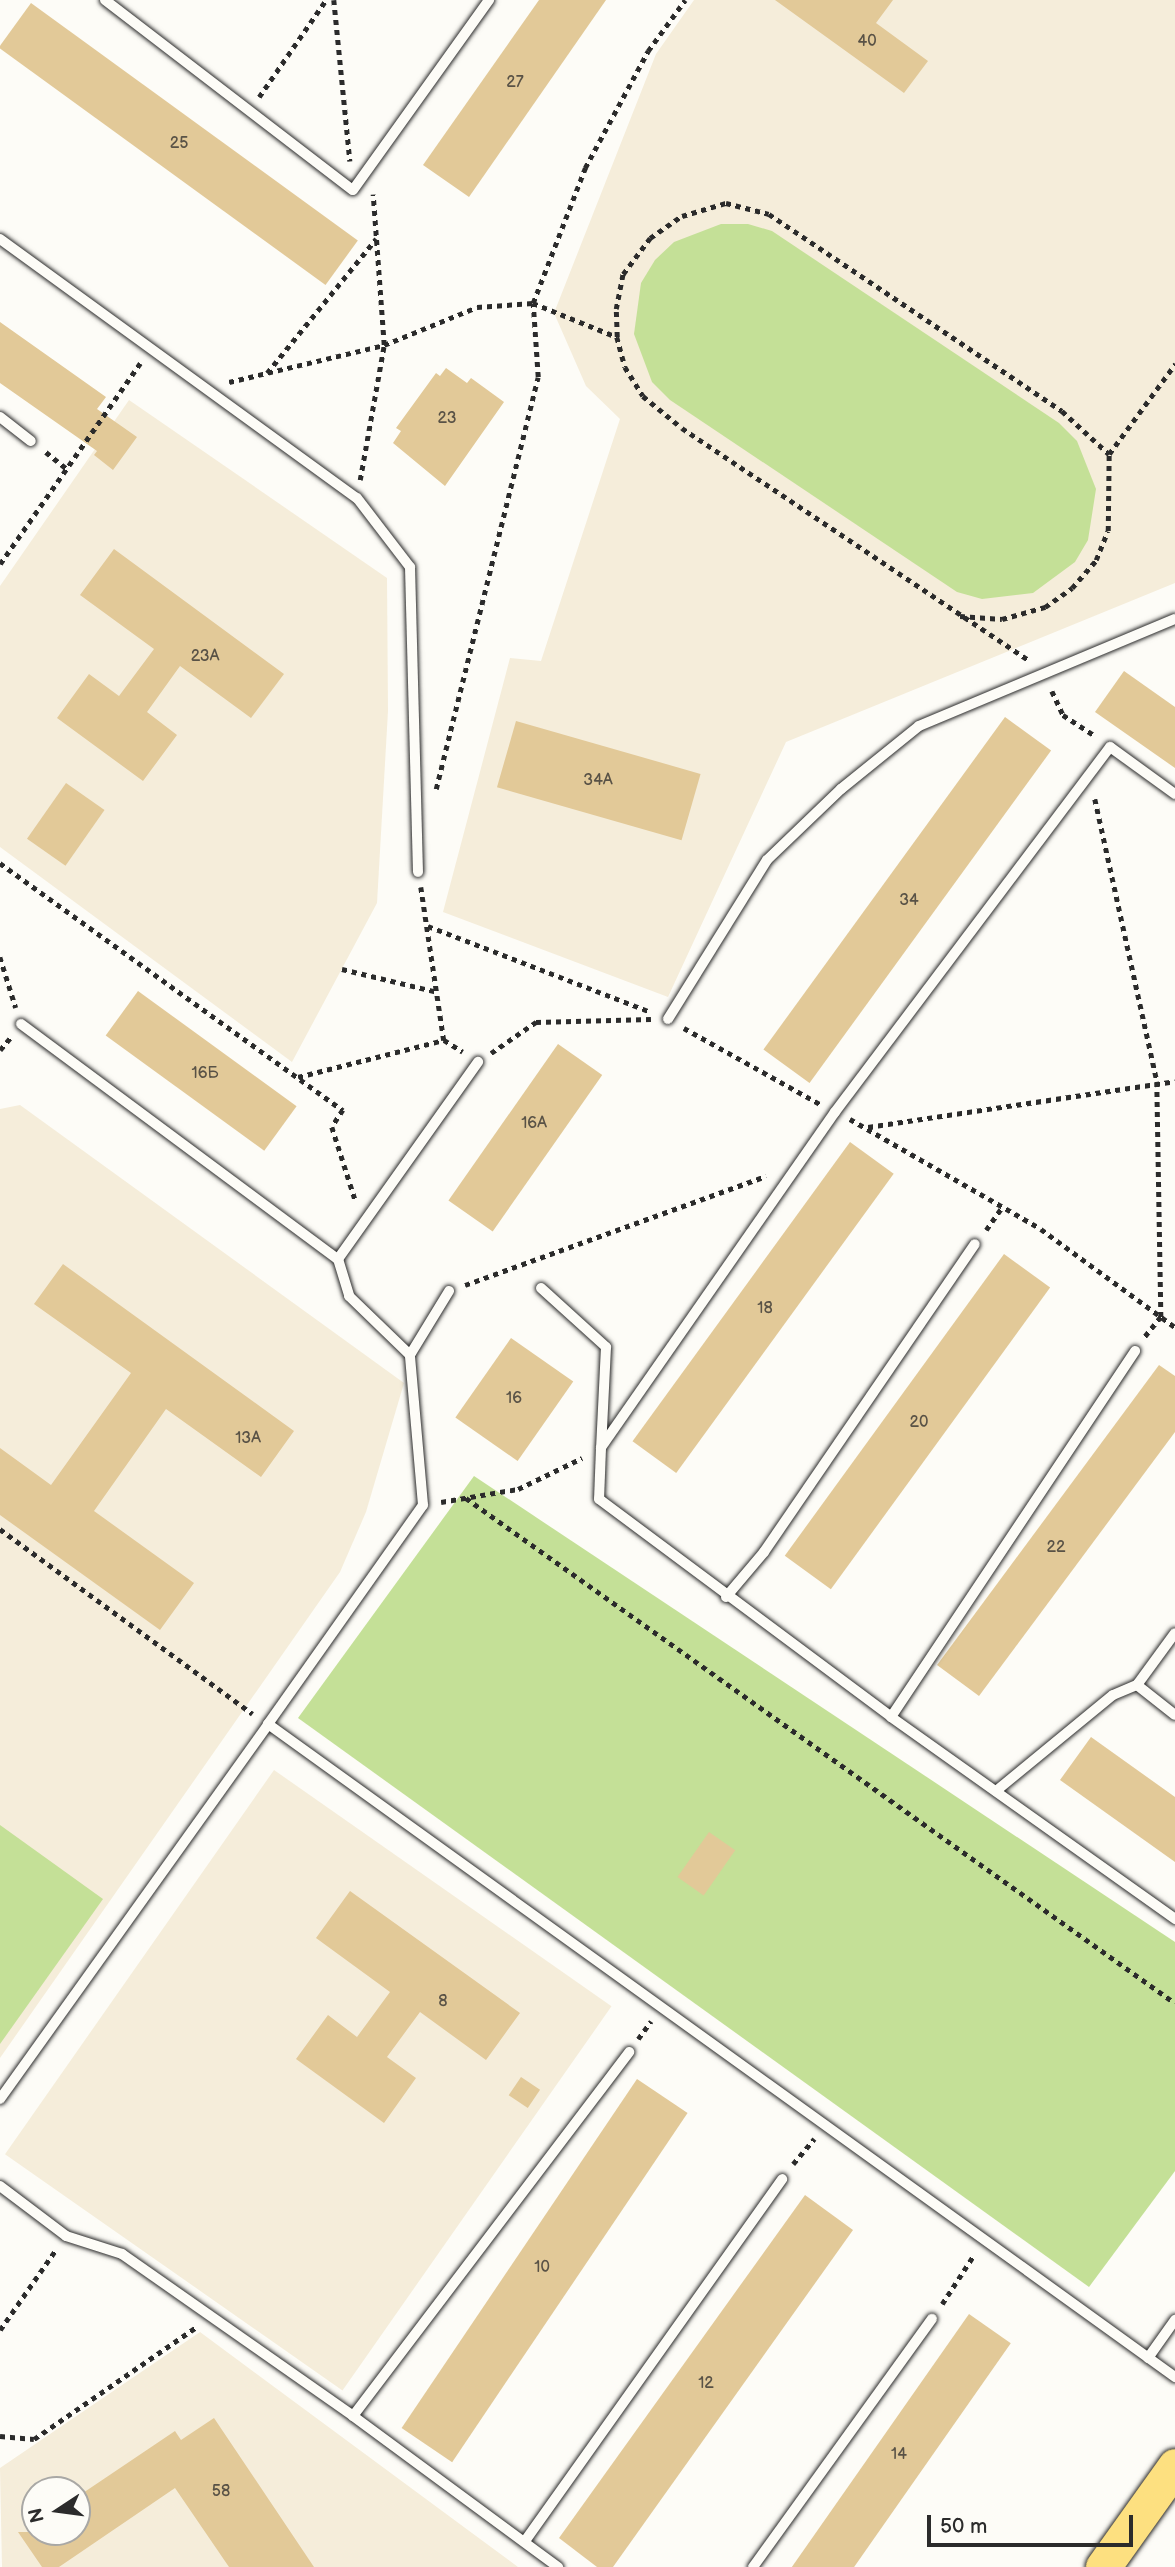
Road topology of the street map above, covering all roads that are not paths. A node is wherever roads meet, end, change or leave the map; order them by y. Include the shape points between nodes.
1 (105, 0) edge
2 (489, 0) edge
3 (0, 239) edge
4 (0, 417) edge
5 (31, 441) road end
6 (1175, 619) edge
7 (1175, 794) edge
8 (418, 872) road end
9 (668, 1019) road end
10 (21, 1024) road end
11 (478, 1062) road end
12 (975, 1244) road end
13 (338, 1259) junction
14 (541, 1288) dead end
15 (449, 1291) road end
16 (1135, 1351) road end
17 (410, 1355) junction
18 (601, 1448) junction
19 (726, 1597) junction
20 (1175, 1633) edge
21 (1137, 1685) junction
22 (1175, 1715) edge
23 (891, 1717) junction
24 (268, 1724) junction
25 (996, 1791) junction
26 (1175, 1919) edge
27 (629, 2052) road end
28 (0, 2099) edge
29 (782, 2179) road end
30 (0, 2186) edge
31 (932, 2319) road end
32 (1175, 2320) edge
33 (1148, 2358) junction
34 (1175, 2377) edge
35 (354, 2416) junction
36 (1175, 2466) edge
37 (525, 2541) junction
38 (558, 2567) edge
39 (753, 2567) edge
40 (1103, 2567) edge

1 - 2 lane via 353,190
3 - 8 lane via 357,498 410,567
4 - 5 lane
6 - 9 lane via 919,726 841,789 767,860
7 - 18 lane via 1110,747 835,1112
10 - 13 lane
11 - 13 lane
12 - 19 lane via 764,1552
13 - 17 lane via 349,1296
14 - 18 lane via 606,1347
15 - 17 lane
16 - 23 lane
17 - 24 lane via 422,1505
18 - 19 lane via 599,1499
19 - 23 lane
20 - 21 lane
21 - 22 lane
21 - 25 lane via 1113,1695
23 - 25 lane
24 - 28 lane
24 - 33 lane
25 - 26 lane
27 - 35 lane
29 - 37 lane
30 - 35 lane via 66,2236 122,2254
31 - 39 lane
32 - 33 lane
33 - 34 lane
35 - 37 lane
36 - 40 main road
37 - 38 lane

